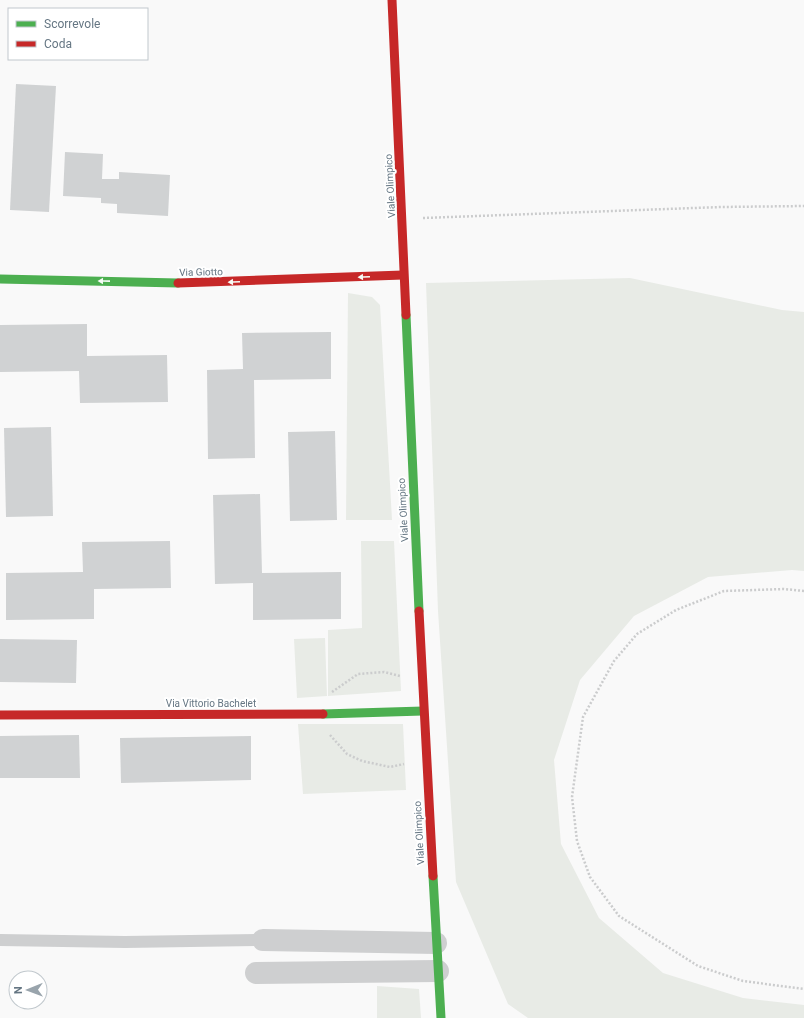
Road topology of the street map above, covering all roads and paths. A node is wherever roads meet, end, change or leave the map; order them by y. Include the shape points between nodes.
1 (392, 0) edge
2 (804, 206) edge
3 (402, 219) junction
4 (403, 275) junction
5 (0, 279) edge
6 (804, 591) edge
7 (423, 711) junction
8 (0, 715) edge
9 (0, 940) edge
10 (263, 940) joint
11 (436, 942) junction
12 (438, 971) junction
13 (256, 974) dead end
14 (804, 989) edge
15 (441, 1018) edge

1 - 3 main road, Viale Olimpico
2 - 3 path
3 - 4 main road, Viale Olimpico
4 -> 5 main road, Via Giotto via 197,283
4 - 7 main road, Viale Olimpico
6 - 14 path via 784,588 724,591 676,610 637,634 614,661 583,718 572,797 577,841 590,877 619,916 698,966 743,981
7 - 8 main road, Via Vittorio Bachelet via 327,714
7 - 11 main road, Viale Olimpico
9 - 10 lane
10 - 11 street
11 - 12 main road, Viale Olimpico
12 - 13 street
12 - 15 main road, Viale Olimpico

